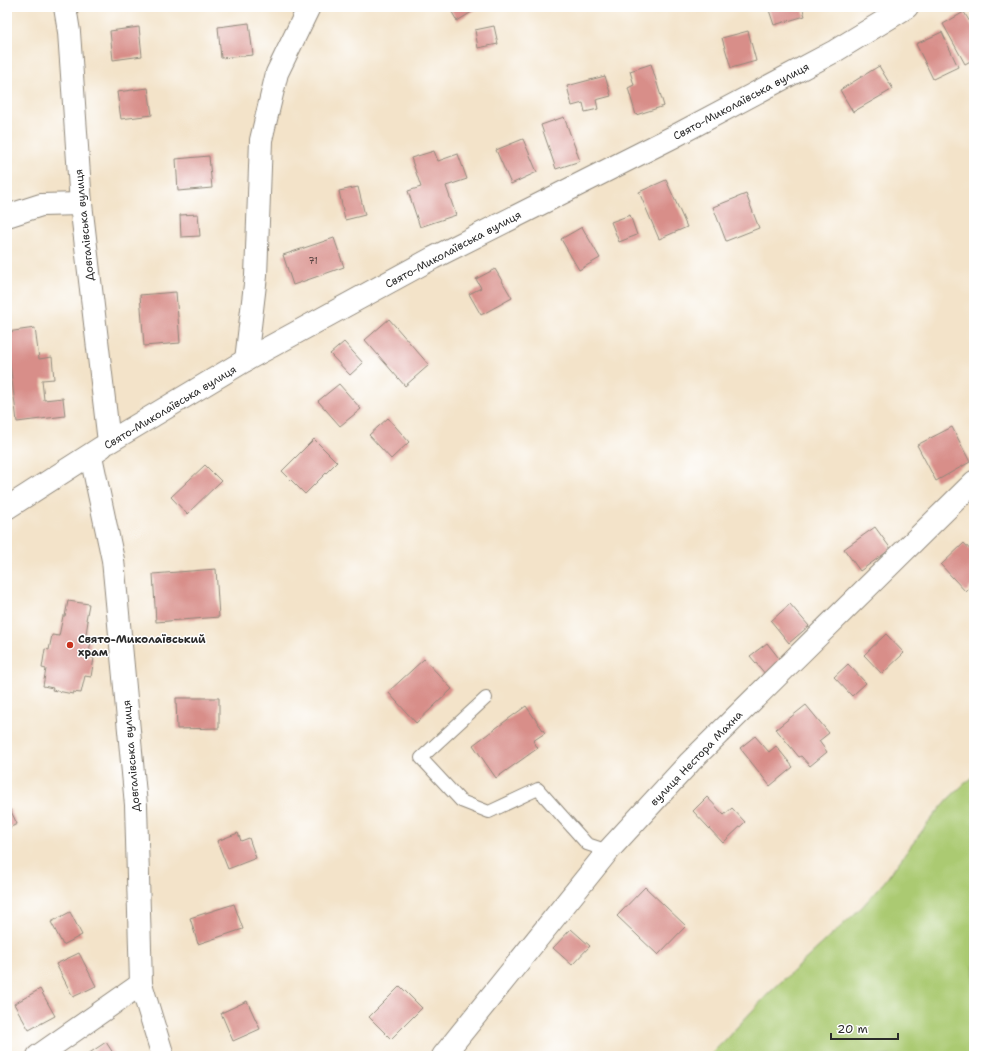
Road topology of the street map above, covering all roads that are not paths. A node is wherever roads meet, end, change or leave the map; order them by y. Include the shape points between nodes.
1 (65, 7) edge
2 (291, 7) edge
3 (309, 7) edge
4 (908, 7) edge
5 (298, 30) junction
6 (81, 204) junction
7 (7, 216) edge
8 (246, 360) junction
9 (109, 442) junction
10 (91, 456) junction
11 (974, 482) edge
12 (7, 508) edge
13 (486, 698) dead end
14 (608, 851) junction
15 (141, 984) junction
16 (38, 1056) edge
17 (163, 1056) edge
18 (443, 1056) edge

1 - 6 street, Довгалівська вулиця
2 - 5 street
3 - 5 street
4 - 8 street, Свято-Миколаївська вулиця via 835,51 673,138 433,258
5 - 8 street via 277,73 261,140 256,276
6 - 7 street via 41,205
6 - 9 street, Довгалівська вулиця
8 - 9 street, Свято-Миколаївська вулиця
9 - 10 street, Свято-Миколаївська вулиця
10 - 12 street, Свято-Миколаївська вулиця
10 - 15 street, Довгалівська вулиця via 113,560 136,797
11 - 14 street, вулиця Нестора Махна via 690,762
13 - 14 lane via 421,758 461,801 489,812 538,789 587,844
14 - 18 street, вулиця Нестора Махна
15 - 16 street
15 - 17 street, Довгалівська вулиця

